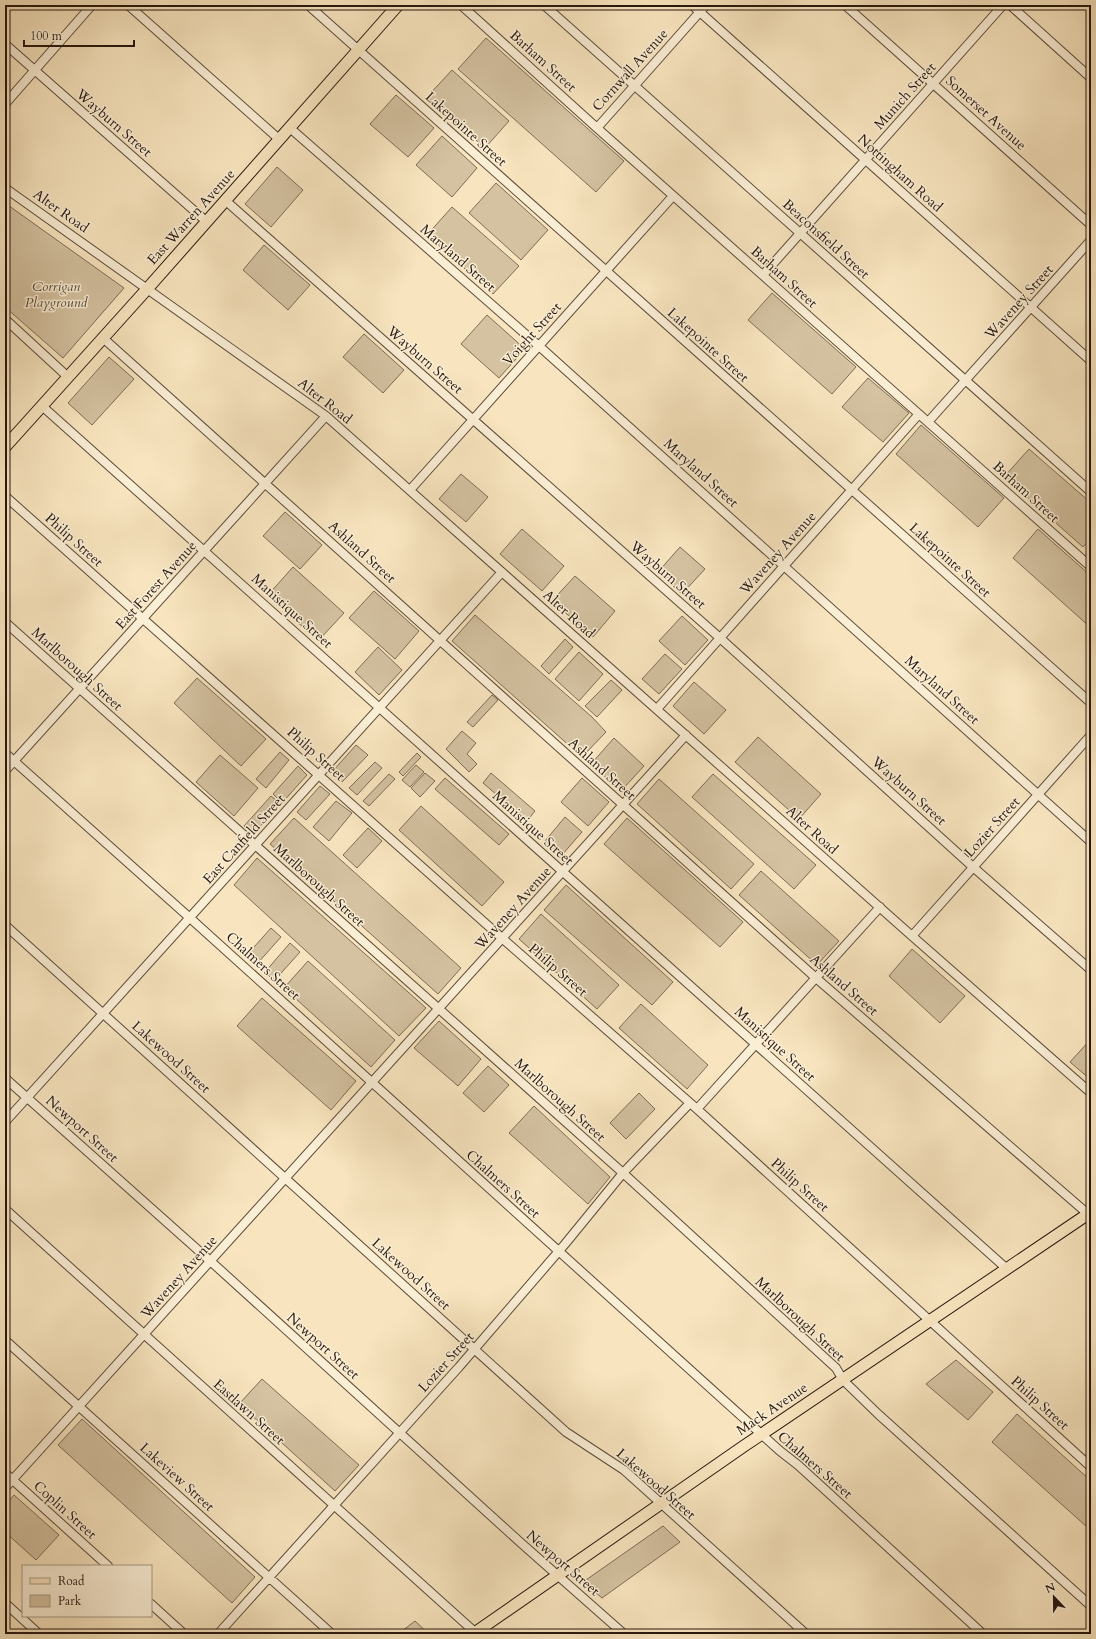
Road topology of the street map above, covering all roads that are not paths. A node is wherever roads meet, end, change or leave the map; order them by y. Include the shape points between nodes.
1 (92, 5) edge
2 (128, 5) edge
3 (308, 5) edge
4 (398, 5) edge
5 (461, 5) edge
6 (544, 5) edge
7 (692, 5) edge
8 (706, 5) edge
9 (845, 5) edge
10 (1003, 5) edge
11 (1010, 5) edge
12 (700, 12) junction
13 (5, 44) edge
14 (359, 50) junction
15 (35, 70) junction
16 (1091, 78) edge
17 (933, 84) junction
18 (634, 86) junction
19 (5, 104) edge
20 (290, 128) junction
21 (597, 128) junction
22 (280, 140) junction
23 (865, 160) junction
24 (5, 188) edge
25 (673, 196) junction
26 (226, 201) junction
27 (207, 222) junction
28 (1091, 225) edge
29 (800, 233) junction
30 (1091, 240) edge
31 (606, 270) junction
32 (763, 275) junction
33 (148, 288) junction
34 (1031, 307) junction
35 (5, 319) edge
36 (103, 338) junction
37 (539, 346) junction
38 (1091, 361) edge
39 (68, 377) junction
40 (966, 381) junction
41 (42, 406) junction
42 (919, 414) junction
43 (326, 416) junction
44 (473, 420) junction
45 (928, 422) junction
46 (5, 447) edge
47 (265, 483) junction
48 (410, 490) junction
49 (852, 490) junction
50 (1091, 492) edge
51 (5, 496) edge
52 (203, 552) junction
53 (784, 565) junction
54 (1091, 567) edge
55 (502, 572) junction
56 (142, 619) junction
57 (5, 622) edge
58 (720, 638) junction
59 (440, 640) junction
60 (79, 689) junction
61 (1091, 703) edge
62 (380, 707) junction
63 (657, 710) junction
64 (686, 735) junction
65 (1091, 735) edge
66 (5, 753) edge
67 (14, 761) junction
68 (5, 771) edge
69 (319, 774) junction
70 (1038, 795) junction
71 (623, 805) junction
72 (1091, 842) edge
73 (256, 846) junction
74 (973, 867) junction
75 (564, 872) junction
76 (880, 907) junction
77 (190, 918) junction
78 (5, 925) edge
79 (912, 936) junction
80 (503, 939) junction
81 (1091, 970) edge
82 (816, 978) junction
83 (438, 1009) junction
84 (104, 1014) junction
85 (756, 1044) junction
86 (5, 1078) edge
87 (372, 1082) junction
88 (1091, 1093) edge
89 (27, 1098) junction
90 (690, 1103) junction
91 (697, 1109) junction
92 (5, 1122) edge
93 (623, 1173) junction
94 (286, 1178) junction
95 (5, 1209) edge
96 (1090, 1213) edge
97 (558, 1252) junction
98 (211, 1262) junction
99 (1007, 1269) junction
100 (931, 1321) junction
101 (144, 1335) junction
102 (5, 1340) edge
103 (474, 1350) junction
104 (843, 1380) junction
105 (79, 1407) junction
106 (399, 1434) junction
107 (761, 1434) junction
108 (1091, 1467) edge
109 (5, 1473) edge
110 (13, 1480) junction
111 (5, 1488) edge
112 (660, 1503) junction
113 (333, 1506) junction
114 (107, 1565) edge
115 (557, 1575) junction
116 (269, 1578) junction
117 (5, 1603) edge
118 (152, 1605) edge
119 (1091, 1606) edge
120 (475, 1633) edge
121 (39, 1634) edge
122 (184, 1634) edge
123 (218, 1634) edge
124 (332, 1634) edge
125 (624, 1634) edge
126 (806, 1634) edge
127 (983, 1634) edge

1 - 15 street
2 - 22 street
3 - 14 street, Lakepointe Street
4 - 14 main road, East Warren Avenue
5 - 21 street, Barham Street
6 - 18 street, Beaconsfield Street
7 - 12 street, Nottingham Road
8 - 12 street, Cornwall Avenue
9 - 17 street, Somerset Avenue
10 - 17 street, Munich Street
11 - 16 street
12 - 18 street, Cornwall Avenue
12 - 23 street, Nottingham Road
13 - 15 street, Wayburn Street
14 - 20 main road, East Warren Avenue
14 - 31 street, Lakepointe Street
15 - 19 street
15 - 27 street, Wayburn Street
17 - 23 street, Munich Street
17 - 28 street, Somerset Avenue
18 - 21 street, Cornwall Avenue
18 - 29 street, Beaconsfield Street
20 - 22 main road, East Warren Avenue
20 - 37 street, Maryland Street
21 - 25 street, Barham Street
22 - 26 main road, East Warren Avenue
23 - 29 street, Munich Street
23 - 34 street, Nottingham Road
24 - 33 street, Alter Road
25 - 31 street, Voight Street
25 - 32 street, Barham Street
26 - 27 main road, East Warren Avenue
26 - 44 street, Wayburn Street
27 - 33 main road, East Warren Avenue
29 - 32 street, Munich Street
29 - 40 street, Beaconsfield Street
30 - 34 street, Waveney Street
31 - 37 street, Voight Street
31 - 49 street, Lakepointe Street
32 - 42 street, Barham Street
33 - 36 main road, East Warren Avenue
33 - 43 street, Alter Road
34 - 38 street, Nottingham Road
34 - 40 street, Waveney Street
35 - 39 street
36 - 39 main road, East Warren Avenue
36 - 47 street, Ashland Street
37 - 44 street, Voight Street
37 - 53 street, Maryland Street
39 - 41 main road, East Warren Avenue
40 - 45 street
40 - 50 street, Beaconsfield Street
41 - 46 main road, East Warren Avenue
41 - 52 street, Manistique Street
42 - 45 street, Barham Street
42 - 49 street, Waveney Avenue
43 - 47 street, East Forest Avenue
43 - 48 street, Alter Road
44 - 48 street, Voight Street
44 - 58 street, Wayburn Street
45 - 54 street, Barham Street
47 - 52 street, East Forest Avenue
47 - 59 street, Ashland Street
48 - 55 street, Alter Road
49 - 53 street, Waveney Avenue
49 - 61 street, Lakepointe Street
51 - 56 street, Philip Street
52 - 56 street, East Forest Avenue
52 - 62 street, Manistique Street
53 - 58 street, Waveney Avenue
53 - 70 street, Maryland Street
55 - 59 street, East Canfield Street
55 - 63 street, Alter Road
56 - 60 street, East Forest Avenue
56 - 69 street, Philip Street
57 - 60 street, Marlborough Street
58 - 63 street, Waveney Avenue
58 - 74 street, Wayburn Street
59 - 62 street, East Canfield Street
59 - 71 street, Ashland Street
60 - 67 street, East Forest Avenue
60 - 73 street, Marlborough Street
62 - 69 street, East Canfield Street
62 - 75 street, Manistique Street
63 - 64 street, Alter Road
64 - 71 street, Waveney Avenue
64 - 76 street, Alter Road
65 - 70 street, Lozier Street
66 - 67 street, Chalmers Street
67 - 68 street, East Forest Avenue
67 - 77 street, Chalmers Street
69 - 73 street, East Canfield Street
69 - 80 street, Philip Street
70 - 72 street, Maryland Street
70 - 74 street, Lozier Street
71 - 75 street, Waveney Avenue
71 - 82 street, Ashland Street
73 - 77 street, East Canfield Street
73 - 83 street, Marlborough Street
74 - 79 street, Lozier Street
74 - 81 street, Wayburn Street
75 - 80 street, Waveney Avenue
75 - 85 street, Manistique Street
76 - 79 street, Alter Road
76 - 82 street
77 - 84 street, East Canfield Street
77 - 87 street, Chalmers Street
78 - 84 street, Lakewood Street
79 - 88 street, Alter Road
80 - 83 street, Waveney Avenue
80 - 90 street, Philip Street
82 - 85 street
82 - 96 street, Ashland Street
83 - 87 street
83 - 93 street, Marlborough Street
84 - 89 street, East Canfield Street
84 - 94 street, Lakewood Street
85 - 91 street
85 - 99 street, Manistique Street
86 - 89 street, Newport Street
87 - 94 street, Waveney Avenue
87 - 97 street, Chalmers Street
89 - 92 street, East Canfield Street
89 - 98 street, Newport Street
90 - 91 street, Philip Street
90 - 93 street, Lozier Street
91 - 100 street, Philip Street
93 - 97 street, Lozier Street
93 - 104 street, Marlborough Street via 836,1368
94 - 98 street, Waveney Avenue
94 - 103 street, Lakewood Street
95 - 101 street, Eastlawn Street
96 - 99 main road, Mack Avenue
97 - 103 street, Lozier Street
97 - 107 street, Chalmers Street
98 - 101 street, Waveney Avenue
98 - 106 street, Newport Street
99 - 100 main road, Mack Avenue
100 - 104 main road, Mack Avenue
100 - 108 street, Philip Street
101 - 105 street, Waveney Avenue
101 - 113 street, Eastlawn Street
102 - 105 street, Lakeview Street
103 - 106 street, Lozier Street
103 - 112 street, Lakewood Street via 566,1432 617,1464
104 - 107 main road, Mack Avenue
104 - 119 street, Marlborough Street
105 - 110 street, Waveney Avenue
105 - 116 street, Lakeview Street
106 - 113 street, Lozier Street
106 - 115 street, Newport Street
107 - 112 main road, Mack Avenue
107 - 127 street, Chalmers Street
109 - 110 street, Coplin Street
110 - 111 street, Waveney Avenue
110 - 114 street, Coplin Street
112 - 115 main road, Mack Avenue
112 - 126 street, Lakewood Street
113 - 116 street, Lozier Street
113 - 120 street, Eastlawn Street
115 - 120 main road, Mack Avenue
115 - 125 street, Newport Street
116 - 123 street, Lozier Street
116 - 124 street, Lakeview Street
117 - 121 street
118 - 122 street

